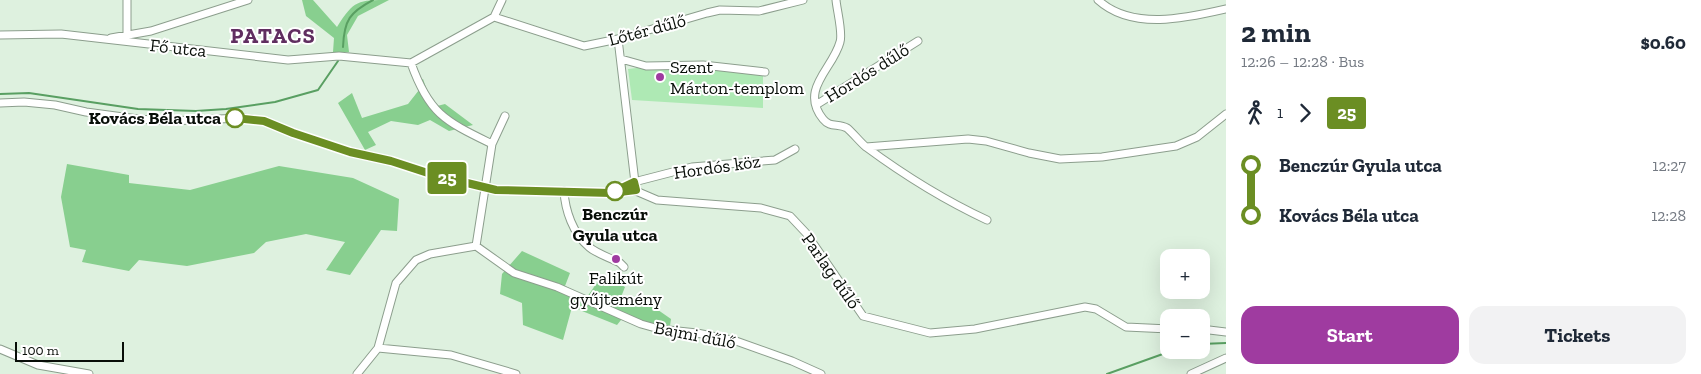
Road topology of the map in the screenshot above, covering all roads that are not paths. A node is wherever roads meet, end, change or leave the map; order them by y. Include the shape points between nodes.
1 (127, 0) edge
2 (248, 0) edge
3 (502, 0) edge
4 (803, 0) edge
5 (836, 0) edge
6 (1098, 0) edge
7 (1226, 9) edge
8 (494, 17) junction
9 (0, 35) edge
10 (128, 35) junction
11 (618, 39) junction
12 (104, 40) junction
13 (918, 41) dead end
14 (622, 59) junction
15 (411, 63) junction
16 (765, 72) dead end
17 (0, 104) edge
18 (816, 105) junction
19 (1226, 114) edge
20 (505, 116) dead end
21 (492, 144) junction
22 (866, 147) junction
23 (795, 149) dead end
24 (634, 182) junction
25 (484, 188) junction
26 (564, 191) junction
27 (638, 192) junction
28 (611, 193) junction
29 (987, 220) dead end
30 (476, 246) junction
31 (624, 267) dead end
32 (1160, 329) edge
33 (1210, 330) edge
34 (1226, 332) edge
35 (378, 348) junction
36 (0, 349) edge
37 (1226, 358) edge
38 (89, 374) edge
39 (358, 374) edge
40 (516, 374) edge
41 (821, 374) edge
42 (1191, 374) edge

1 - 10 street
2 - 10 street
3 - 8 street
4 - 11 street, Lőtér dűlő via 759,11 720,10
5 - 18 street, Hordós dűlő via 841,40 835,56 814,88
6 - 7 street via 1130,16 1167,20
8 - 11 street, Lőtér dűlő via 584,46
8 - 15 street
9 - 12 street, Fő utca via 61,34
10 - 12 street
11 - 14 street
12 - 15 street, Fő utca via 288,60 339,56
13 - 18 street, Hordós dűlő
14 - 16 street via 646,66 703,65
14 - 24 street
15 - 21 street via 428,102 444,118
17 - 25 street via 48,104 168,121 243,118 264,121 350,152
18 - 22 street, Hordós dűlő via 831,126 846,128
19 - 22 street via 1197,137 1176,146 1102,157 1060,159 968,139
20 - 21 street
21 - 25 street
22 - 29 street via 895,169
23 - 24 street, Hordós köz via 775,160 692,167
24 - 27 street
24 - 28 street, Hordós köz
25 - 26 street
25 - 30 street
26 - 28 street
26 - 31 street via 567,209 578,234 589,247
27 - 28 street
27 - 32 street, Parlag dűlő via 658,200 761,208 790,216 806,233 863,316 895,325 930,332 975,329 1096,308 1126,327
30 - 35 street via 430,254 416,260 396,283
30 - 41 street, Bajmi dűlő via 514,273 558,287 641,324 736,342 792,360
33 - 34 street
35 - 39 street
35 - 40 street via 451,355
36 - 38 street via 38,365
37 - 42 street

